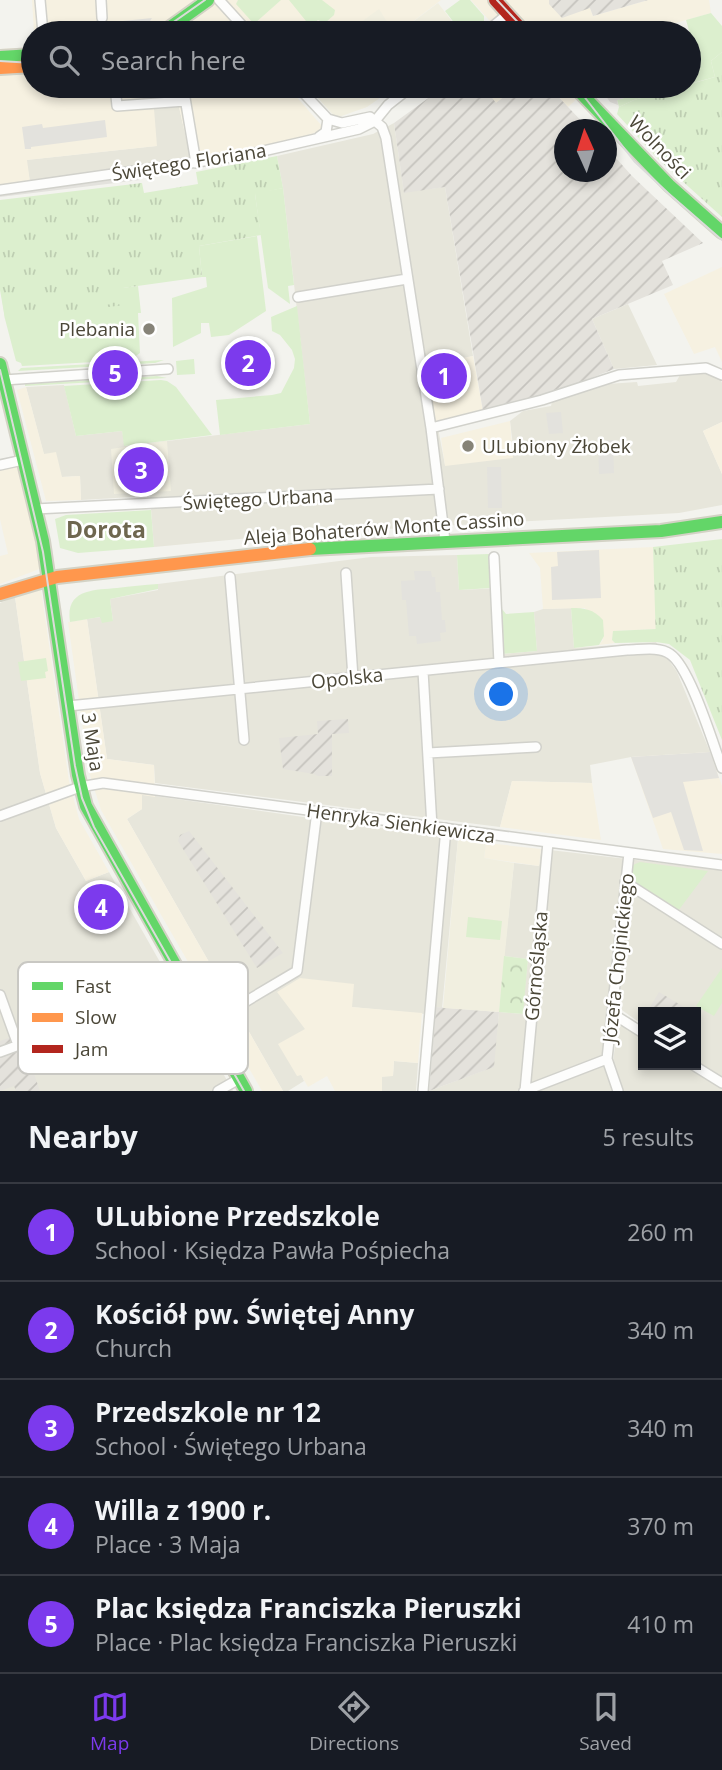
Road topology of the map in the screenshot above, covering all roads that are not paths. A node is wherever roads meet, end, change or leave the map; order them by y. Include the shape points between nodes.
1 (40, 0) edge
2 (101, 0) edge
3 (208, 0) edge
4 (219, 0) edge
5 (495, 0) edge
6 (508, 14) junction
7 (102, 18) dead end
8 (42, 21) edge
9 (182, 21) edge
10 (238, 21) edge
11 (500, 21) edge
12 (514, 21) edge
13 (21, 56) edge
14 (0, 57) edge
15 (21, 67) edge
16 (0, 68) edge
17 (116, 98) edge
18 (185, 98) edge
19 (308, 98) edge
20 (396, 98) edge
21 (586, 98) edge
22 (185, 101) junction
23 (388, 104) junction
24 (328, 119) junction
25 (375, 121) junction
26 (317, 138) junction
27 (386, 138) junction
28 (196, 163) junction
29 (0, 190) edge
30 (722, 232) edge
31 (407, 279) junction
32 (298, 297) dead end
33 (0, 363) edge
34 (168, 369) dead end
35 (722, 374) edge
36 (4, 380) junction
37 (431, 428) junction
38 (23, 460) junction
39 (0, 465) edge
40 (439, 489) junction
41 (35, 509) junction
42 (722, 522) edge
43 (446, 541) junction
44 (494, 557) dead end
45 (346, 573) dead end
46 (230, 578) dead end
47 (49, 579) junction
48 (0, 594) edge
49 (499, 663) junction
50 (423, 671) junction
51 (353, 678) junction
52 (239, 689) junction
53 (68, 706) junction
54 (244, 740) dead end
55 (536, 747) dead end
56 (428, 753) junction
57 (722, 768) edge
58 (80, 786) junction
59 (317, 811) junction
60 (0, 816) edge
61 (432, 827) junction
62 (446, 828) junction
63 (548, 842) junction
64 (629, 853) junction
65 (722, 865) edge
66 (625, 882) junction
67 (722, 944) edge
68 (173, 962) edge
69 (0, 995) edge
70 (248, 1000) edge
71 (613, 1014) junction
72 (638, 1030) edge
73 (18, 1045) joint
74 (0, 1052) edge
75 (607, 1059) junction
76 (701, 1070) edge
77 (722, 1083) edge
78 (243, 1085) edge
79 (218, 1091) edge
80 (423, 1091) edge
81 (525, 1091) edge
82 (618, 1091) edge

1 - 8 street
2 - 7 street
3 - 9 street
4 - 10 street
5 - 6 street
6 - 11 street
6 - 12 street
13 - 14 street
15 - 16 street
17 - 22 street via 117,106
18 - 22 street
19 - 24 street
20 - 23 street
21 - 30 street, Wolności via 669,185
22 - 28 street
23 - 25 street
23 - 27 street
24 - 25 street via 342,123 366,117
24 - 26 street via 326,132
25 - 26 street, Świętego Floriana
25 - 27 street
26 - 28 street, Świętego Floriana
27 - 31 street
28 - 29 street, Świętego Floriana
31 - 32 street
31 - 37 street
33 - 36 street, 3 Maja
34 - 36 street
35 - 37 street via 706,368 619,375
36 - 38 street, 3 Maja
37 - 40 street
38 - 39 street
38 - 41 street, 3 Maja
40 - 41 street, Świętego Urbana
40 - 43 street
41 - 47 street, 3 Maja
42 - 43 street, Aleja Bohaterów Monte Cassino via 661,531
43 - 47 street, Aleja Bohaterów Monte Cassino via 344,546
44 - 49 street
45 - 51 street
46 - 52 street
47 - 48 street, Aleja Bohaterów Monte Cassino
47 - 53 street, 3 Maja
49 - 50 street, Opolska
49 - 57 street, Opolska via 627,650 669,653 702,711
50 - 51 street, Opolska
50 - 56 street
51 - 52 street, Opolska
52 - 53 street, Opolska
52 - 54 street
53 - 58 street, 3 Maja
55 - 56 street
56 - 61 street
58 - 59 street, Henryka Sienkiewicza via 103,783
58 - 60 street, Henryka Sienkiewicza
58 - 68 street, 3 Maja via 96,826
59 - 61 street, Henryka Sienkiewicza
59 - 70 street via 297,971
61 - 62 street, Henryka Sienkiewicza
62 - 63 street, Henryka Sienkiewicza
62 - 80 street
63 - 64 street, Henryka Sienkiewicza
63 - 81 street, Górnośląska
64 - 65 street, Henryka Sienkiewicza
64 - 66 street, Józefa Chojnickiego
66 - 67 street
66 - 71 street, Józefa Chojnickiego
69 - 73 street
71 - 72 street
71 - 75 street, Józefa Chojnickiego
73 - 74 street
75 - 81 street, Józefa Chojnickiego
75 - 82 street
76 - 77 street
78 - 79 street

